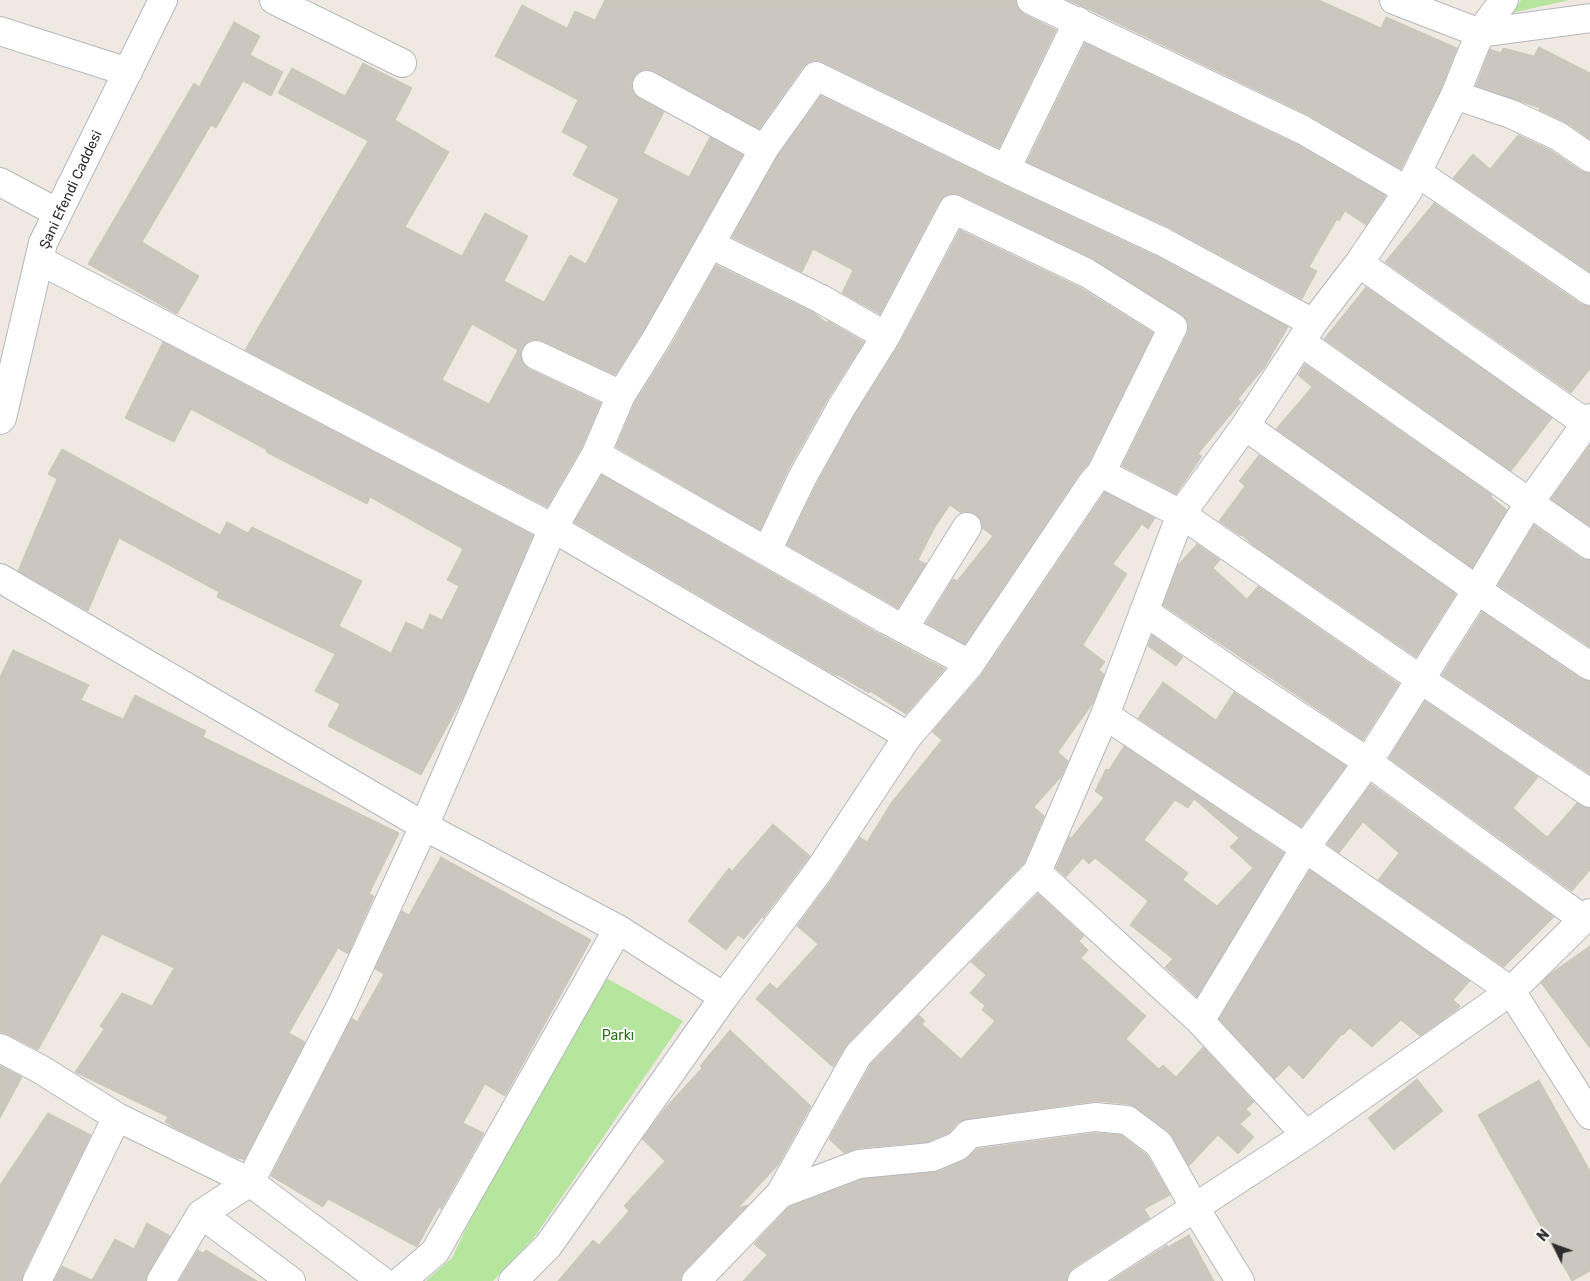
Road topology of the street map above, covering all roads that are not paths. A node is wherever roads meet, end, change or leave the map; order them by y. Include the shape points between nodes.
1 (163, 0) edge
2 (274, 0) edge
3 (1031, 0) edge
4 (1394, 0) edge
5 (1504, 0) edge
6 (1590, 18) edge
7 (1078, 21) junction
8 (0, 31) edge
9 (1480, 33) junction
10 (402, 63) dead end
11 (128, 72) junction
12 (647, 85) dead end
13 (1455, 94) junction
14 (764, 149) junction
15 (1590, 158) edge
16 (1006, 169) junction
17 (0, 182) edge
18 (1413, 182) junction
19 (58, 213) junction
20 (710, 244) junction
21 (39, 260) junction
22 (1359, 263) junction
23 (1590, 292) edge
24 (1307, 332) junction
25 (886, 336) junction
26 (536, 355) dead end
27 (621, 395) junction
28 (1, 418) edge
29 (1589, 422) edge
30 (1245, 426) junction
31 (596, 454) junction
32 (1101, 473) junction
33 (1529, 503) junction
34 (1181, 514) junction
35 (967, 527) dead end
36 (553, 528) junction
37 (1590, 545) edge
38 (767, 551) junction
39 (0, 578) edge
40 (1477, 590) junction
41 (1144, 611) junction
42 (904, 628) junction
43 (970, 664) junction
44 (1590, 666) edge
45 (1420, 680) junction
46 (1105, 715) junction
47 (908, 736) junction
48 (1368, 762) junction
49 (1590, 793) edge
50 (424, 826) junction
51 (1305, 848) junction
52 (1037, 872) junction
53 (1587, 916) edge
54 (618, 929) junction
55 (1511, 991) junction
56 (724, 997) junction
57 (1200, 1021) junction
58 (0, 1048) edge
59 (1590, 1115) edge
60 (117, 1117) junction
61 (1306, 1135) junction
62 (250, 1182) junction
63 (780, 1194) junction
64 (1195, 1208) junction
65 (201, 1214) junction
66 (37, 1281) edge
67 (161, 1281) edge
68 (291, 1281) edge
69 (382, 1281) edge
70 (401, 1281) edge
71 (513, 1281) edge
72 (696, 1281) edge
73 (1082, 1281) edge
74 (1240, 1281) edge

1 - 11 street, Şani Efendi Caddesi
2 - 10 street
3 - 7 street
4 - 9 street
5 - 9 street
6 - 9 street
7 - 16 street
7 - 18 street
8 - 11 street
9 - 13 street
11 - 19 street, Şani Efendi Caddesi
12 - 14 street
13 - 15 street via 1511,114 1558,136
13 - 18 street
14 - 16 street via 816,76
14 - 20 street
16 - 24 street via 1163,242
17 - 19 street
18 - 22 street
18 - 23 street
19 - 21 street, Şani Efendi Caddesi via 43,243
20 - 25 street via 821,299
20 - 27 street
21 - 28 street, Şani Efendi Caddesi
21 - 36 street
22 - 24 street
22 - 29 street
24 - 30 street
24 - 33 street
25 - 32 street via 953,209 1087,273 1173,327
25 - 38 street via 802,478
26 - 27 street
27 - 31 street
29 - 33 street
30 - 34 street
30 - 40 street
31 - 36 street
31 - 38 street
32 - 34 street
32 - 43 street
33 - 37 street
33 - 40 street
34 - 41 street
34 - 45 street
35 - 42 street
36 - 47 street
36 - 50 street
38 - 42 street
39 - 50 street
40 - 44 street
40 - 45 street
41 - 46 street
41 - 48 street
42 - 43 street
43 - 47 street
45 - 48 street
45 - 49 street
46 - 51 street
46 - 52 street
47 - 56 street via 820,870
48 - 51 street
48 - 53 street
50 - 54 street
50 - 62 street via 342,1004
51 - 55 street
51 - 57 street
52 - 57 street
52 - 63 street via 858,1054
53 - 55 street
54 - 56 street
54 - 70 street via 435,1252
55 - 59 street
55 - 61 street
56 - 71 street via 548,1246
57 - 61 street
58 - 60 street
60 - 62 street
60 - 66 street
61 - 64 street
62 - 65 street
62 - 69 street
63 - 64 street via 859,1164 932,1156 958,1146 969,1134 1095,1116 1127,1120 1159,1144
63 - 72 street
64 - 73 street
64 - 74 street
65 - 67 street
65 - 68 street

